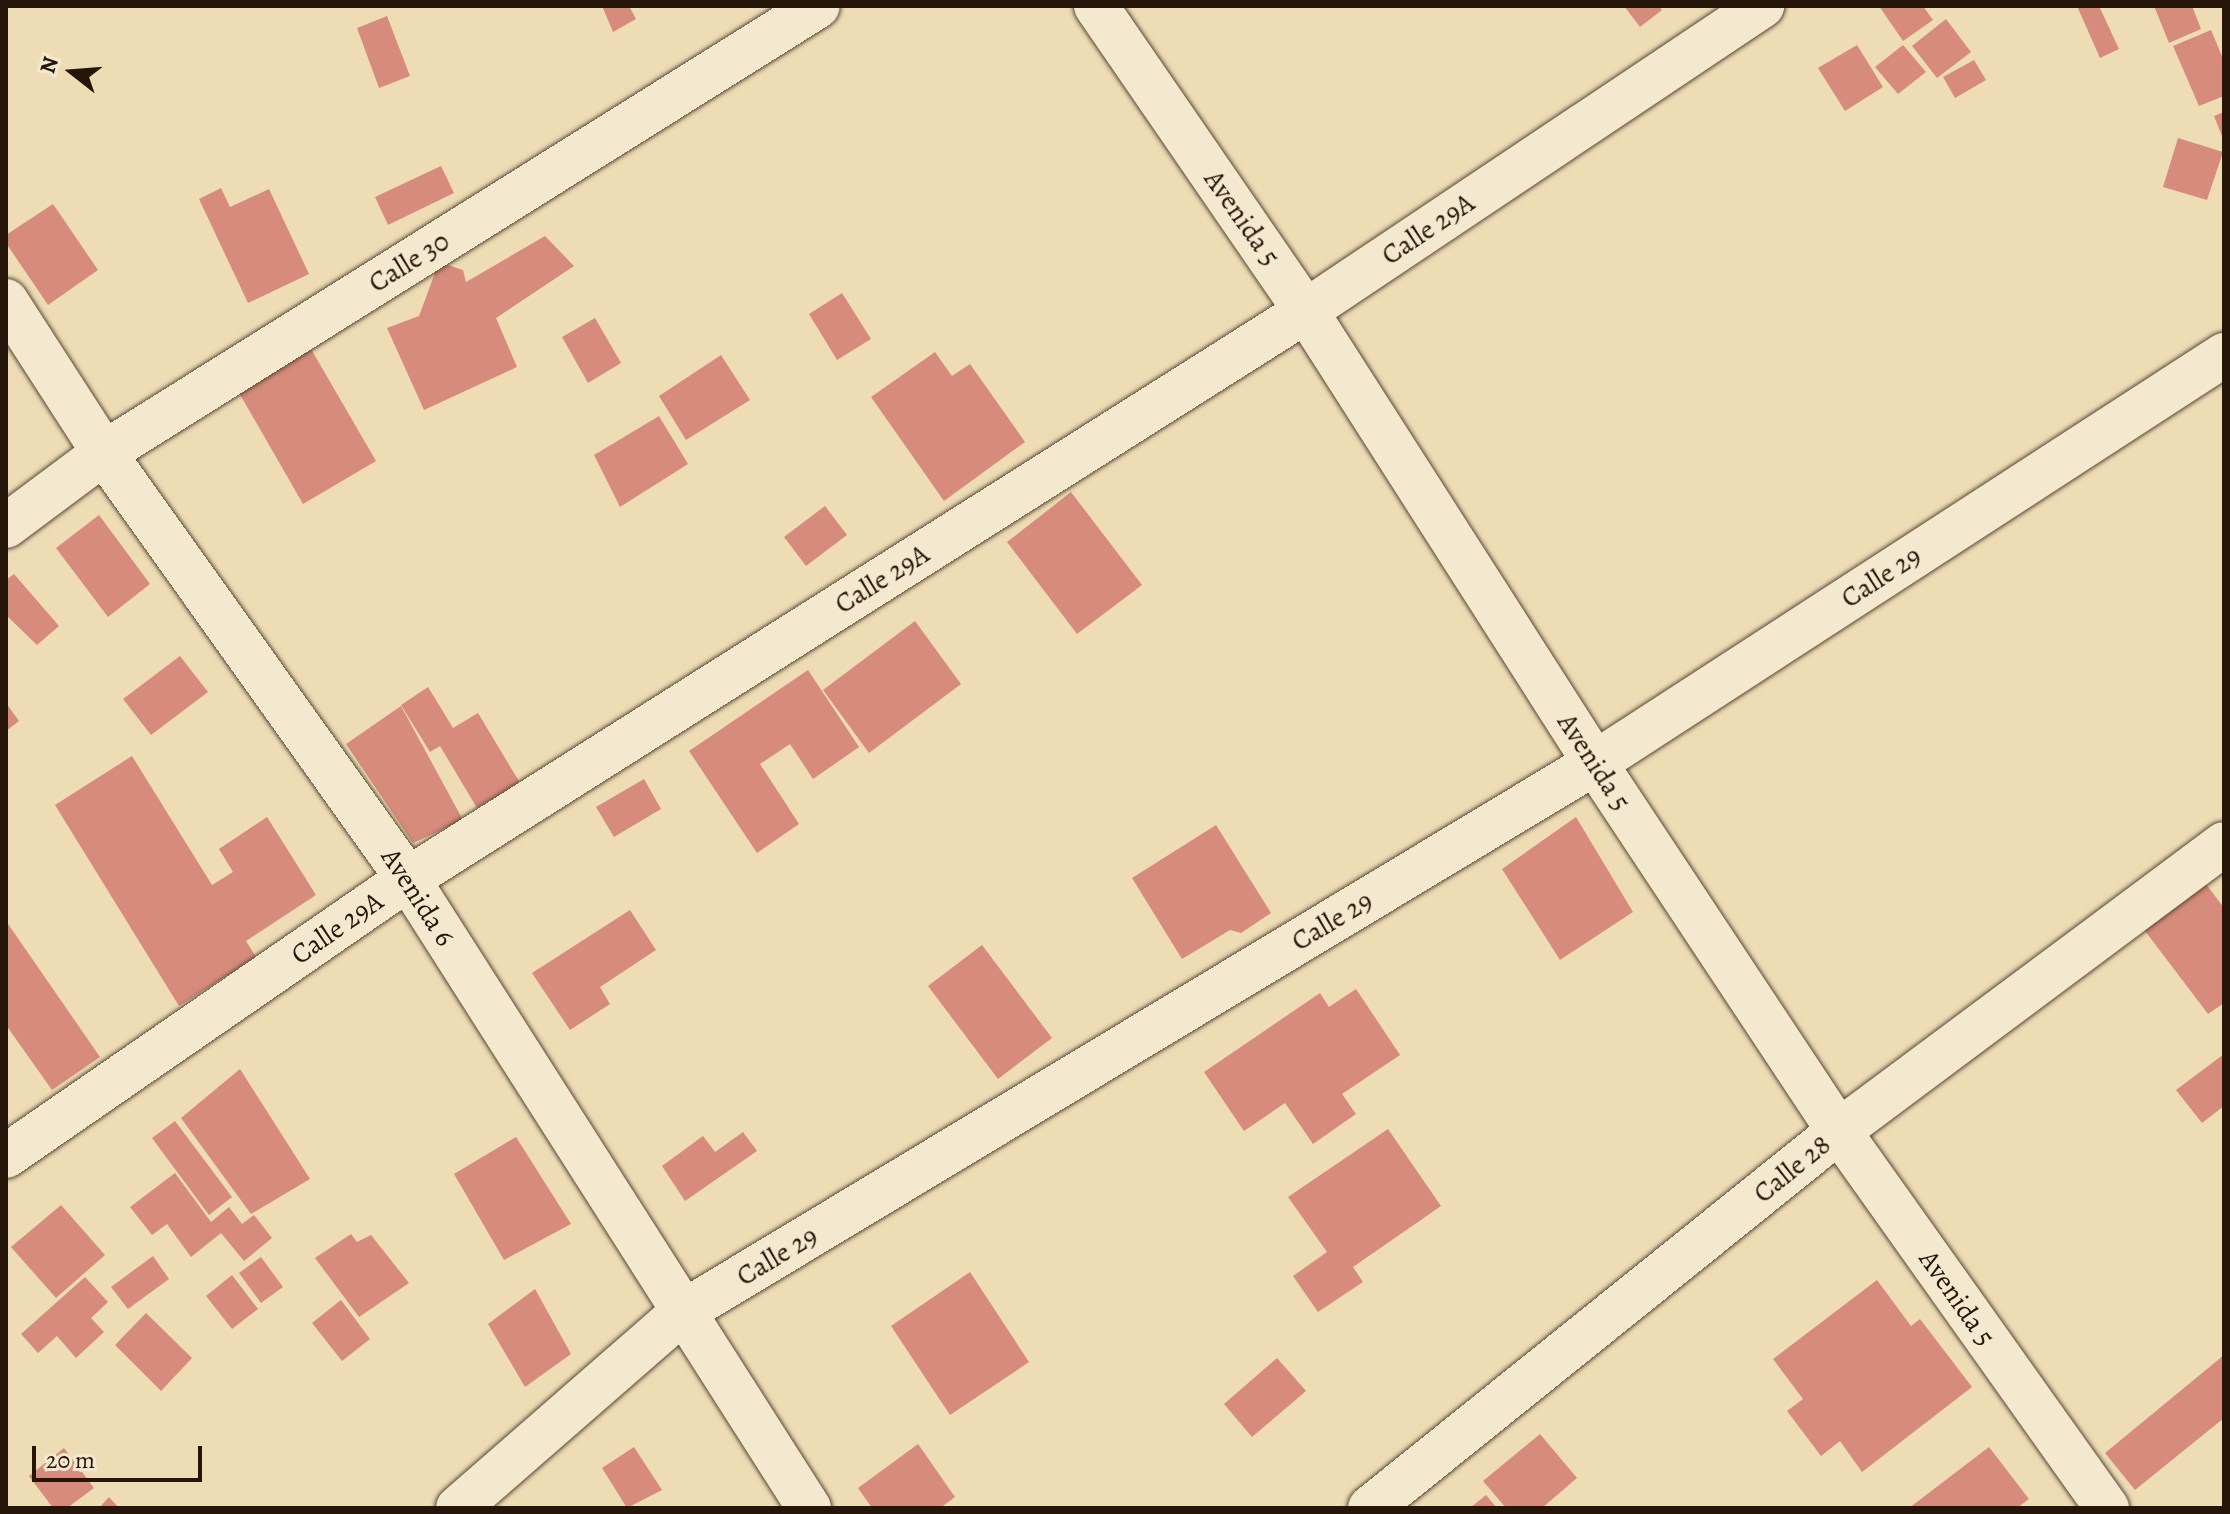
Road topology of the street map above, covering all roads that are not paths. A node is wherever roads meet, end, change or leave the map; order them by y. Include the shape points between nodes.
1 (818, 6) edge
2 (1096, 6) edge
3 (1762, 6) edge
4 (6, 301) edge
5 (1306, 311) junction
6 (2224, 355) edge
7 (104, 453) junction
8 (6, 526) edge
9 (1595, 763) junction
10 (2224, 844) edge
11 (408, 879) junction
12 (1839, 1131) junction
13 (6, 1156) edge
14 (683, 1312) junction
15 (458, 1508) edge
16 (809, 1508) edge
17 (1370, 1508) edge
18 (2107, 1508) edge

1 - 7 street, Calle 30
2 - 5 street, Avenida 5
3 - 5 street, Calle 29A
4 - 7 street, Avenida 6
5 - 9 street, Avenida 5
5 - 11 street, Calle 29A
6 - 9 street, Calle 29
7 - 8 street, Calle 30
7 - 11 street, Avenida 6
9 - 12 street, Avenida 5
9 - 14 street, Calle 29
10 - 12 street, Calle 28
11 - 13 street, Calle 29A
11 - 14 street, Avenida 6
12 - 17 street, Calle 28
12 - 18 street, Avenida 5
14 - 15 street, Calle 29
14 - 16 street, Avenida 6

